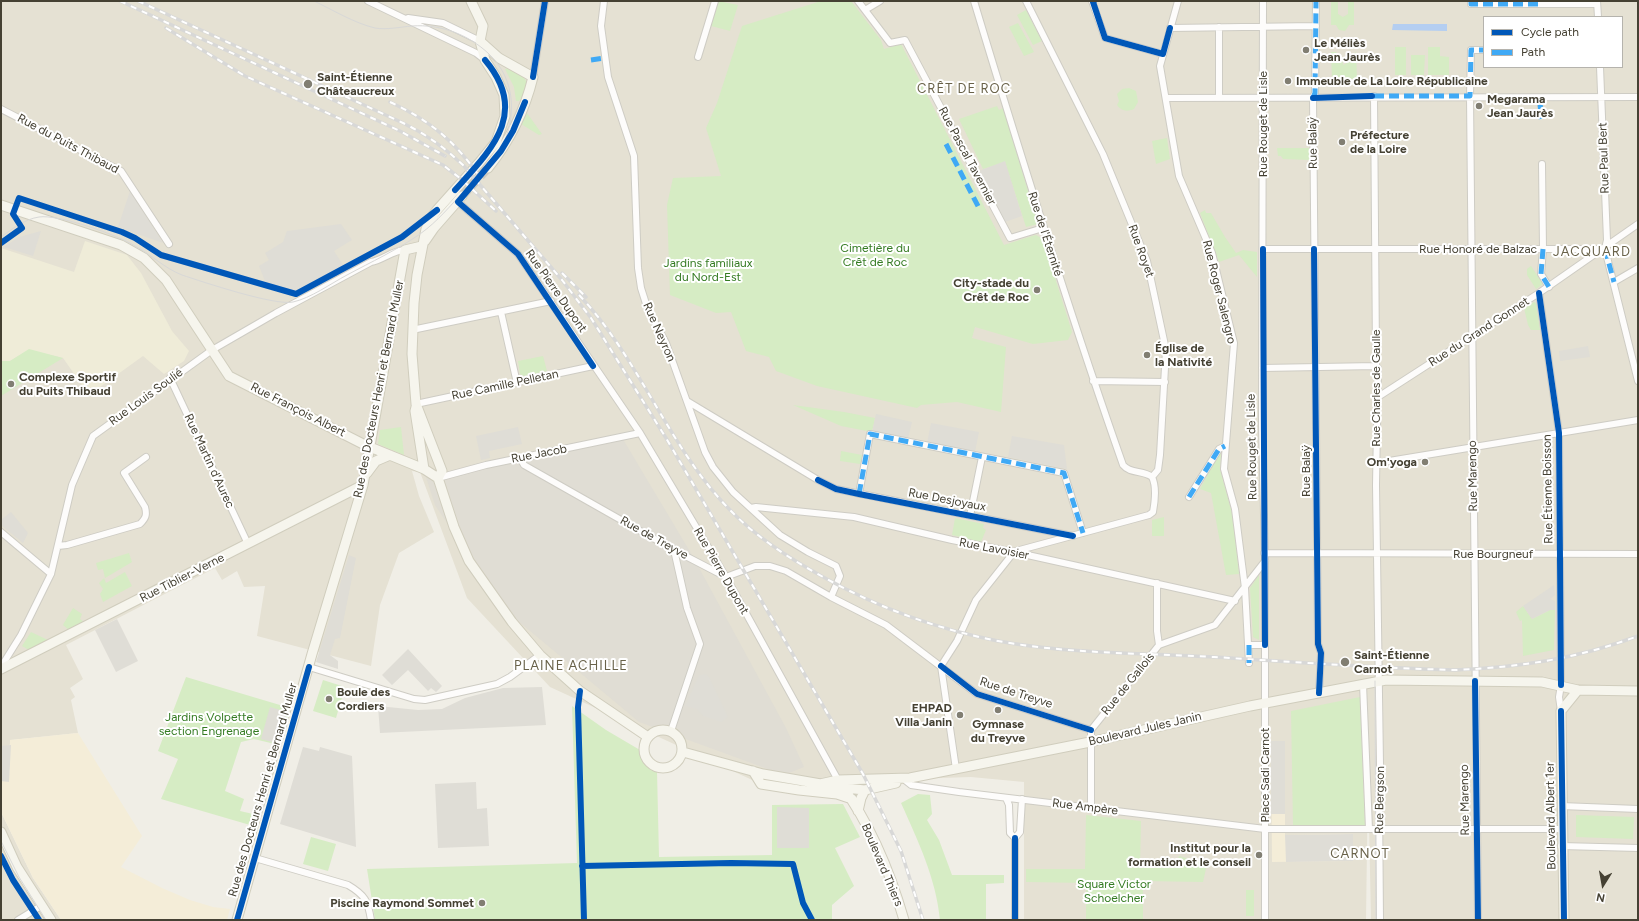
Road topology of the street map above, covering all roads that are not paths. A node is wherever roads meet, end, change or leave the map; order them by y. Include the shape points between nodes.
1 (368, 1) edge
2 (471, 1) edge
3 (545, 1) edge
4 (604, 1) edge
5 (715, 1) edge
6 (858, 1) edge
7 (880, 1) edge
8 (974, 1) edge
9 (1026, 1) edge
10 (1093, 1) edge
11 (1178, 1) edge
12 (1263, 1) edge
13 (1316, 1) edge
14 (1597, 2) edge
15 (1471, 3) edge
16 (865, 10) junction
17 (1598, 16) edge
18 (402, 17) junction
19 (1263, 26) junction
20 (1316, 26) junction
21 (1219, 27) junction
22 (1170, 28) junction
23 (480, 41) junction
24 (1483, 50) edge
25 (1163, 54) junction
26 (698, 57) dead end
27 (485, 60) junction
28 (1600, 68) edge
29 (533, 77) junction
30 (1374, 96) junction
31 (1470, 96) junction
32 (1601, 96) junction
33 (1638, 96) edge
34 (1166, 98) junction
35 (1219, 98) junction
36 (1263, 98) junction
37 (1313, 98) junction
38 (1, 109) edge
39 (1542, 164) dead end
40 (488, 168) tunnel mouth
41 (460, 199) joint
42 (1, 205) edge
43 (1638, 224) edge
44 (1043, 228) junction
45 (168, 244) dead end
46 (422, 246) junction
47 (1314, 248) junction
48 (1263, 249) junction
49 (1376, 249) junction
50 (1472, 249) junction
51 (1543, 249) junction
52 (1605, 249) junction
53 (405, 250) junction
54 (1638, 268) edge
55 (1614, 282) junction
56 (1549, 287) junction
57 (1539, 293) junction
58 (551, 301) junction
59 (501, 312) junction
60 (412, 330) junction
61 (1472, 336) junction
62 (212, 350) junction
63 (593, 366) junction
64 (1376, 366) junction
65 (1262, 368) junction
66 (1316, 368) junction
67 (170, 378) junction
68 (1093, 381) junction
69 (1638, 381) edge
70 (1165, 382) junction
71 (517, 383) junction
72 (1378, 397) junction
73 (687, 401) junction
74 (416, 404) junction
75 (1638, 420) edge
76 (640, 433) junction
77 (1560, 433) junction
78 (1225, 446) junction
79 (370, 447) junction
80 (1472, 447) junction
81 (390, 455) junction
82 (146, 457) dead end
83 (982, 457) junction
84 (520, 458) junction
85 (1376, 463) junction
86 (424, 469) junction
87 (365, 475) junction
88 (1152, 477) junction
89 (438, 478) junction
90 (363, 485) junction
91 (859, 494) junction
92 (1189, 497) dead end
93 (751, 508) junction
94 (970, 516) junction
95 (1, 532) edge
96 (1083, 533) junction
97 (1073, 536) junction
98 (248, 544) junction
99 (58, 546) junction
100 (674, 550) junction
101 (1014, 552) junction
102 (1264, 553) junction
103 (1317, 553) junction
104 (1374, 553) junction
105 (1474, 554) junction
106 (1560, 554) junction
107 (1638, 554) edge
108 (1265, 561) junction
109 (51, 574) junction
110 (726, 577) junction
111 (1157, 583) junction
112 (1245, 588) junction
113 (831, 598) junction
114 (1235, 601) junction
115 (1159, 645) junction
116 (1249, 645) junction
117 (1265, 645) junction
118 (540, 654) junction
119 (1249, 662) dead end
120 (941, 666) junction
121 (309, 667) junction
122 (1, 668) edge
123 (1379, 681) junction
124 (1475, 681) junction
125 (1363, 684) junction
126 (1561, 685) junction
127 (1578, 690) junction
128 (1638, 691) edge
129 (1319, 693) junction
130 (1265, 703) junction
131 (1561, 711) junction
132 (1091, 730) junction
133 (672, 731) junction
134 (648, 737) junction
135 (1090, 742) junction
136 (683, 752) junction
137 (956, 769) junction
138 (753, 771) junction
139 (908, 779) junction
140 (838, 780) junction
141 (877, 780) junction
142 (820, 784) junction
143 (849, 789) junction
144 (865, 790) junction
145 (1006, 798) junction
146 (852, 799) junction
147 (1022, 799) junction
148 (1561, 806) junction
149 (1091, 808) junction
150 (1638, 809) edge
151 (858, 812) junction
152 (1266, 829) junction
153 (1369, 829) junction
154 (1379, 829) junction
155 (1477, 829) junction
156 (1561, 829) junction
157 (1, 832) edge
158 (1014, 838) junction
159 (1561, 846) junction
160 (1638, 848) edge
161 (255, 858) junction
162 (41, 906) junction
163 (18, 920) edge
164 (51, 920) edge
165 (237, 920) edge
166 (371, 920) edge
167 (904, 920) edge
168 (1015, 920) edge
169 (1265, 920) edge
170 (1380, 920) edge
171 (1478, 920) edge
172 (1564, 920) edge

1 - 18 street
2 - 23 main road via 483,26
3 - 29 street
4 - 73 street, Rue Neyron via 601,26 608,77 634,156 641,288 648,310 666,343
5 - 26 street
6 - 16 street, Rue Pascal Tavernier
7 - 16 street
8 - 44 street, Rue de l'Éternité
9 - 70 street, Rue Royet via 1103,154 1147,261 1166,350
10 - 25 street via 1105,38
11 - 22 street, Rue Roger Salengro
12 - 19 street, Rue Rouget de Lisle
13 - 20 street, Rue Balaÿ
14 - 15 street
14 - 17 street
16 - 44 street, Rue Pascal Tavernier via 890,43 905,40 1010,238
18 - 23 street via 443,23
18 - 27 street via 476,52
19 - 20 street
19 - 21 street
19 - 36 street, Rue Rouget de Lisle
20 - 37 street, Rue Balaÿ
21 - 22 street
21 - 35 street
22 - 25 street, Rue Roger Salengro
23 - 27 main road
23 - 29 main road via 499,58
24 - 31 street, Rue Marengo via 1471,50
25 - 34 street, Rue Roger Salengro via 1160,66
27 - 46 main road via 501,86 505,116 496,142 431,218
28 - 32 street, Rue Paul Bert
29 - 40 main road via 507,141
30 - 31 street
30 - 37 street
30 - 49 street, Rue Charles de Gaulle
31 - 32 street
31 - 50 street, Rue Marengo
32 - 33 street
32 - 52 street, Rue Paul Bert via 1607,240
34 - 35 street
34 - 78 street, Rue Roger Salengro via 1179,176 1212,253 1234,343
35 - 36 street
36 - 37 street
36 - 48 street, Rue Rouget de Lisle
37 - 47 street, Rue Balaÿ
38 - 45 street, Rue du Puits Thibaud via 121,171
39 - 51 street
41 - 46 main road
41 - 58 street, Rue Pierre Dupont via 518,254
42 - 62 main road, Rue François Albert via 121,245 144,258 171,286
43 - 52 street, Rue du Grand Gonnet
44 - 68 street, Rue de l'Éternité
46 - 53 main road, Rue Louis Soulié
46 - 60 main road
47 - 48 street, Rue Honoré de Balzac
47 - 49 street, Rue Honoré de Balzac
47 - 66 street, Rue Balaÿ
48 - 65 street, Rue Rouget de Lisle
49 - 50 street, Rue Honoré de Balzac
49 - 64 street, Rue Charles de Gaulle
50 - 51 street, Rue Honoré de Balzac
50 - 61 street, Rue Marengo
51 - 52 street, Rue Honoré de Balzac
51 - 56 street via 1541,274
52 - 55 street, Rue Paul Bert
52 - 56 street, Rue du Grand Gonnet
53 - 62 street, Rue Louis Soulié via 400,250 381,261 371,262
53 - 79 main road, Rue des Docteurs Henri et Bernard Muller
54 - 55 street
55 - 69 street, Rue Paul Bert
56 - 57 street, Rue du Grand Gonnet
57 - 61 street, Rue du Grand Gonnet
57 - 77 street, Rue Étienne Boisson
58 - 59 street
58 - 63 street, Rue Pierre Dupont
59 - 60 street
59 - 71 street
60 - 74 main road
61 - 72 street, Rue du Grand Gonnet
61 - 80 street, Rue Marengo
62 - 67 street, Rue Louis Soulié
62 - 79 main road, Rue François Albert via 229,376
63 - 71 street, Rue Camille Pelletan
63 - 76 street, Rue Pierre Dupont
64 - 66 street
64 - 72 street, Rue Charles de Gaulle
65 - 66 street
65 - 102 street, Rue Rouget de Lisle
66 - 103 street, Rue Balaÿ
67 - 98 street, Rue Martin d'Aurec
67 - 99 street, Rue Louis Soulié via 93,436 72,485
68 - 70 street
68 - 88 street, Rue de l'Éternité via 1123,465 1129,470
70 - 88 street, Rue Royet via 1159,464 1156,474
71 - 74 street, Rue Camille Pelletan
72 - 85 street, Rue Charles de Gaulle
73 - 91 street, Rue Desjoyaux via 829,486
73 - 93 street, Rue Neyron via 708,460 733,492
74 - 86 main road
74 - 89 main road via 442,471
75 - 77 street
76 - 84 street, Rue Jacob
76 - 110 street, Rue Pierre Dupont
77 - 80 street
77 - 106 street, Rue Étienne Boisson
78 - 92 street via 1219,449
78 - 112 street, Rue Roger Salengro via 1224,469 1235,509
79 - 81 main road, Rue François Albert
79 - 87 main road, Rue des Docteurs Henri et Bernard Muller
80 - 85 street
80 - 105 street, Rue Marengo
81 - 86 main road, Rue François Albert
81 - 87 main road via 376,461
82 - 99 street via 124,473 145,508 146,518 140,524
83 - 91 street via 870,434
83 - 94 street
83 - 96 street via 1064,473
84 - 89 street, Rue Jacob
84 - 100 street, Rue de Treyve via 524,465
85 - 104 street, Rue Charles de Gaulle
86 - 89 main road, Rue François Albert
87 - 90 main road, Rue des Docteurs Henri et Bernard Muller
88 - 96 street, Rue Royet via 1155,487 1153,510 1147,516
89 - 118 main road via 454,527 470,560 512,622
90 - 98 main road, Rue Tiblier-Verne
90 - 121 main road, Rue des Docteurs Henri et Bernard Muller
91 - 94 street, Rue Desjoyaux
93 - 101 street, Rue Lavoisier via 854,517 945,539
93 - 113 street, Rue Neyron via 780,535 836,566 840,576
94 - 97 street, Rue Desjoyaux
95 - 109 street
96 - 97 street
97 - 101 street
98 - 122 main road, Rue Tiblier-Verne
99 - 109 street, Rue Louis Soulié
100 - 110 street, Rue de Treyve
100 - 133 street via 687,608 700,644
101 - 111 street, Rue Lavoisier
101 - 120 street via 976,600 957,641
102 - 103 street, Rue Bourgneuf
102 - 108 street, Rue Rouget de Lisle
103 - 104 street, Rue Bourgneuf
103 - 129 street, Rue Balaÿ via 1318,644 1321,653
104 - 105 street, Rue Bourgneuf
104 - 123 street, Rue Charles de Gaulle
105 - 106 street, Rue Bourgneuf
105 - 124 street, Rue Marengo
106 - 107 street, Rue Bourgneuf
106 - 126 street, Rue Étienne Boisson
108 - 112 street, Rue de Gallois
108 - 117 street, Rue Rouget de Lisle
109 - 122 street, Rue Louis Soulié via 21,635
110 - 113 street, Rue de Treyve via 754,566 770,566 786,571
110 - 140 street, Rue Pierre Dupont
111 - 114 street, Rue Lavoisier
111 - 115 street
112 - 114 street, Rue de Gallois
112 - 116 street, Rue Roger Salengro
113 - 120 street, Rue de Treyve via 886,625
114 - 115 street, Rue de Gallois via 1215,625
115 - 132 street, Rue de Gallois
116 - 117 street
116 - 119 street, Rue Roger Salengro
117 - 130 street, Rue Rouget de Lisle
118 - 121 street via 497,684 425,700 414,699
118 - 134 main road via 580,691
120 - 132 street, Rue de Treyve via 977,694
120 - 137 street
121 - 161 main road, Rue des Docteurs Henri et Bernard Muller
123 - 124 main road, Boulevard Jules Janin
123 - 125 main road, Boulevard Jules Janin
123 - 154 street, Rue Bergson
124 - 126 main road, Boulevard Jules Janin via 1542,682
124 - 155 street, Rue Marengo
125 - 129 main road, Boulevard Jules Janin
125 - 153 street, Rue Bergson
126 - 127 main road, Boulevard Jules Janin
126 - 131 street, Boulevard Albert 1er
127 - 128 main road, Boulevard Jules Janin
127 - 131 main road
129 - 130 main road, Boulevard Jules Janin
130 - 135 main road, Boulevard Jules Janin
130 - 152 street, Place Sadi Carnot
131 - 148 main road, Boulevard Albert 1er
132 - 135 street
133 - 134 main road via 659,730
133 - 136 main road via 681,740
134 - 136 main road via 644,755 657,768 664,769 676,764
135 - 137 main road, Boulevard Jules Janin
135 - 149 street
136 - 138 main road, Boulevard Jules Janin
137 - 139 main road, Boulevard Jules Janin
138 - 142 main road, Boulevard Jules Janin
138 - 146 main road via 761,784 837,794
139 - 141 main road, Boulevard Jules Janin
139 - 144 main road, Boulevard Jules Janin
139 - 145 street, Rue Ampère via 911,785
140 - 141 main road, Boulevard Jules Janin
140 - 142 main road, Boulevard Jules Janin
140 - 143 main road, Boulevard Thiers
141 - 143 main road, Boulevard Jules Janin
142 - 143 main road, Boulevard Jules Janin
143 - 144 main road, Boulevard Jules Janin
143 - 146 main road, Boulevard Thiers
144 - 151 main road, Boulevard Thiers
145 - 147 street, Rue Ampère
145 - 158 street via 1009,805 1010,834
146 - 151 main road, Boulevard Thiers
147 - 149 street, Rue Ampère
147 - 158 street via 1020,832
148 - 150 street
148 - 156 main road, Boulevard Albert 1er
149 - 152 street, Rue Ampère
151 - 167 main road, Boulevard Thiers via 887,870
152 - 153 street, Place Sadi Carnot
152 - 169 street
153 - 154 street, Place Sadi Carnot
154 - 155 street, Place Sadi Carnot
154 - 170 street, Rue Bergson
155 - 156 street, Place Sadi Carnot
155 - 171 street, Rue Marengo
156 - 159 main road, Boulevard Albert 1er
157 - 162 main road via 17,867
158 - 168 street
159 - 160 street
159 - 172 main road, Boulevard Albert 1er
161 - 165 main road, Rue des Docteurs Henri et Bernard Muller
161 - 166 street via 348,885 362,893 369,907
162 - 163 street
162 - 164 main road

